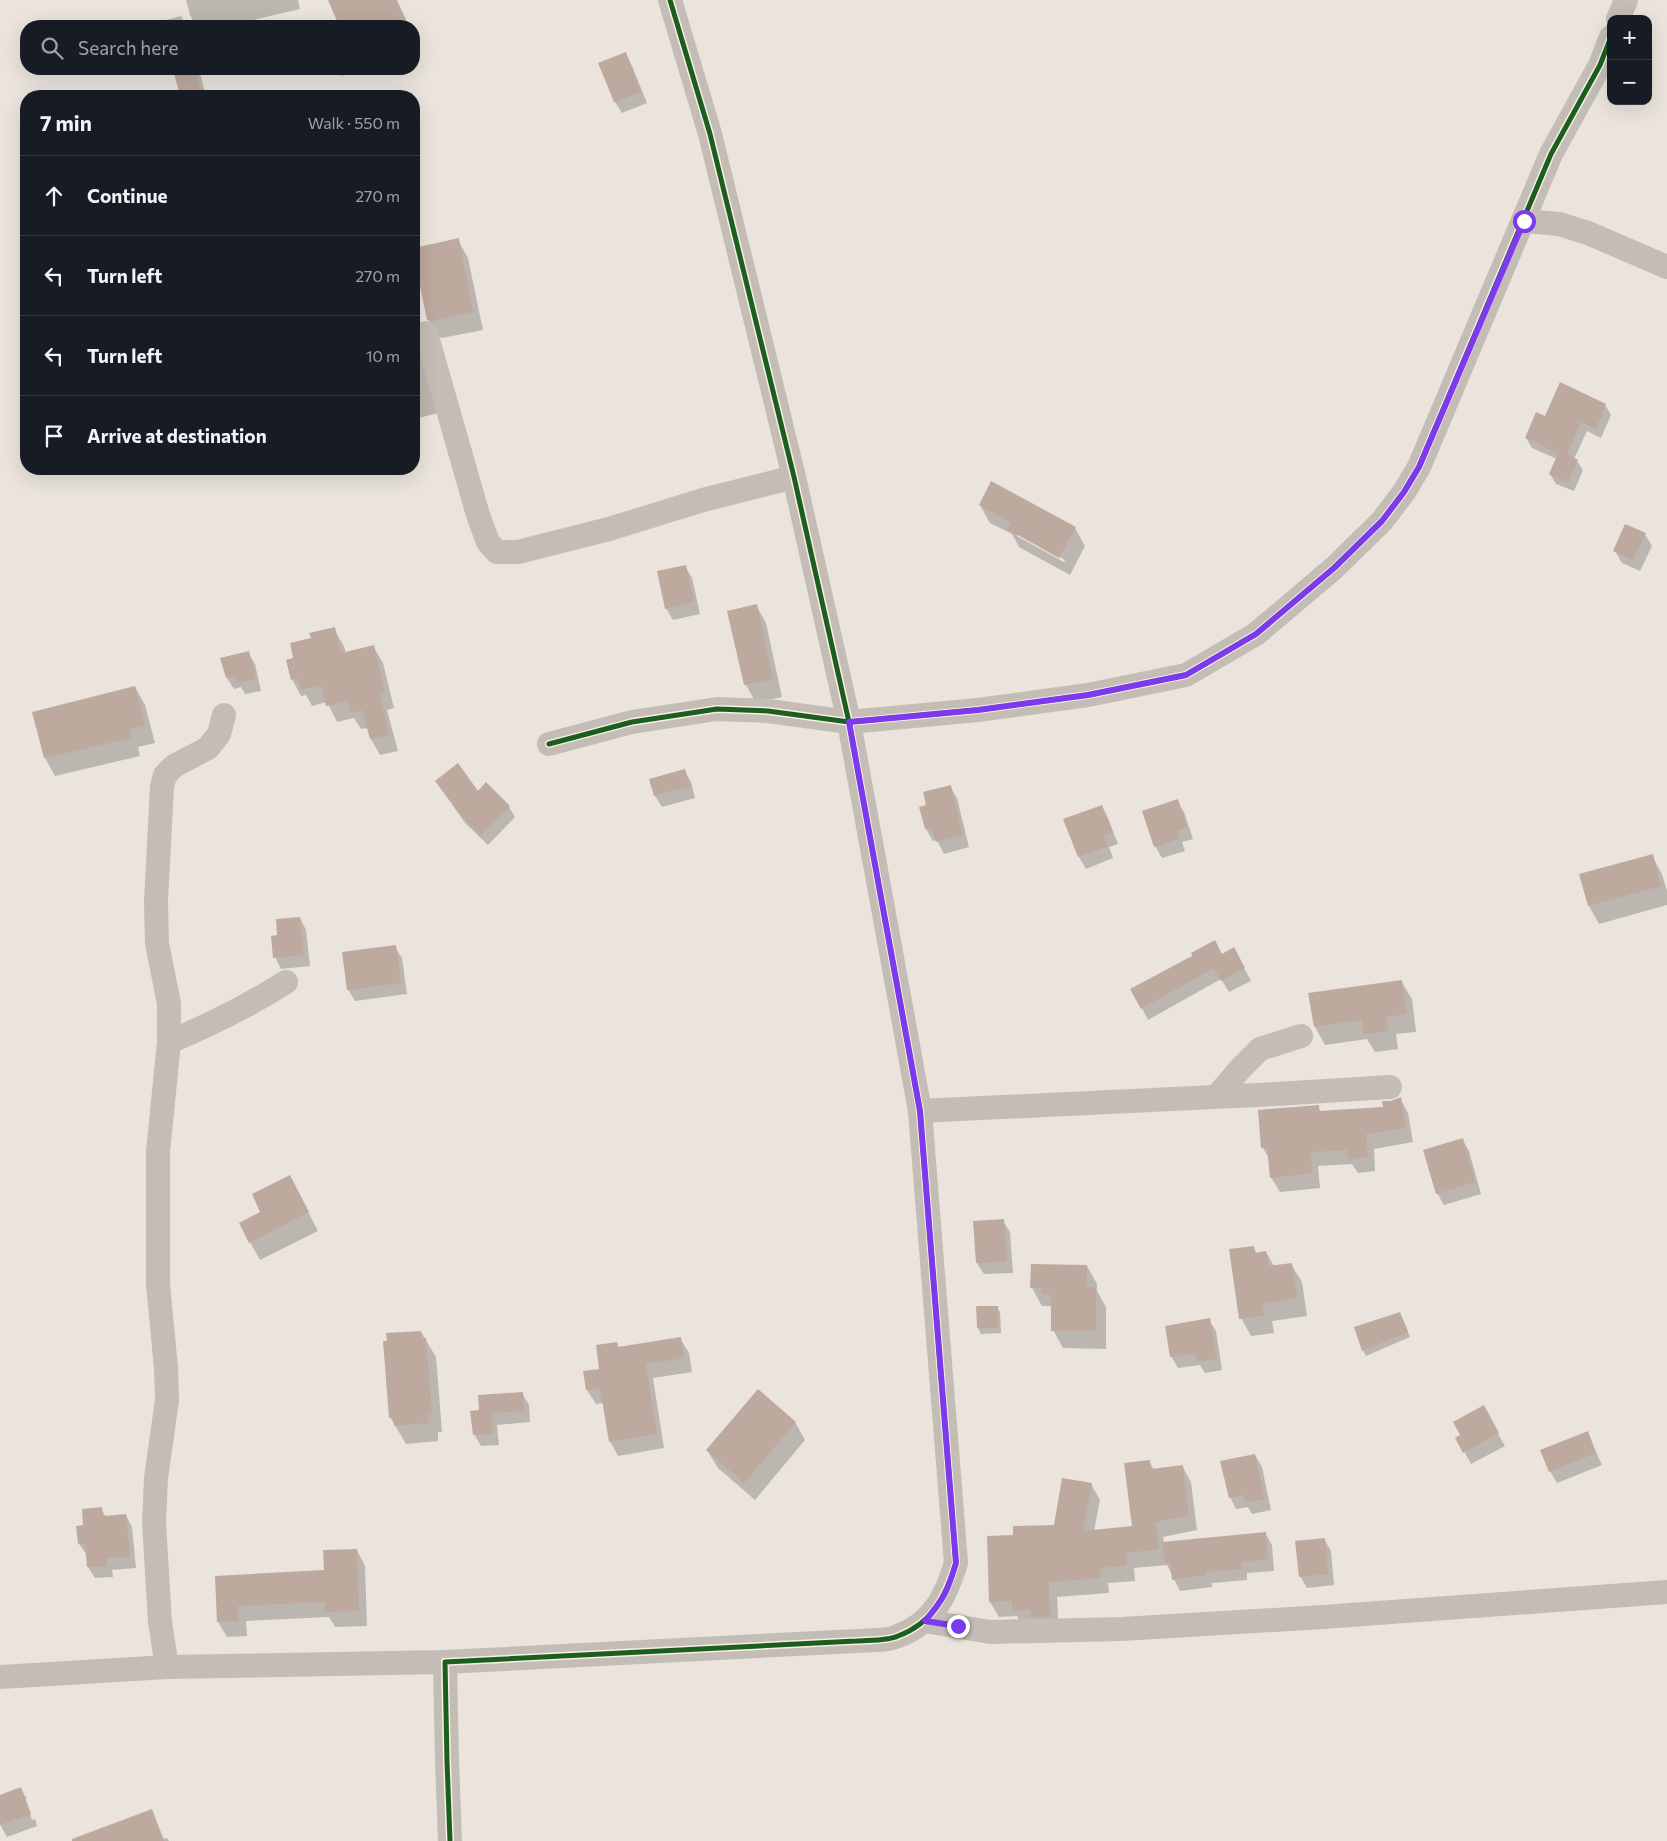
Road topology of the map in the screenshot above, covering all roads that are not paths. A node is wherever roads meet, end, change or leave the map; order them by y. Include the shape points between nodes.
1 (670, 0) edge
2 (1626, 0) edge
3 (1620, 15) edge
4 (1607, 47) edge
5 (1524, 221) junction
6 (1667, 267) edge
7 (426, 332) dead end
8 (794, 477) junction
9 (224, 715) dead end
10 (849, 722) junction
11 (549, 744) dead end
12 (286, 982) dead end
13 (1301, 1036) dead end
14 (169, 1042) junction
15 (1390, 1087) dead end
16 (1216, 1097) junction
17 (920, 1111) junction
18 (1667, 1592) edge
19 (925, 1621) junction
20 (445, 1662) junction
21 (167, 1667) junction
22 (0, 1677) edge
23 (450, 1841) edge

1 - 8 street via 710,134
2 - 3 street
4 - 5 street via 1551,154
5 - 6 street via 1559,224 1588,233
5 - 10 street via 1419,467 1404,492 1361,544 1256,634 1186,675 1088,695 978,710
7 - 8 street via 478,515 488,542 497,552 518,552 591,534
8 - 10 street
9 - 14 street via 219,734 208,748 174,766 165,774 162,786 157,943 169,1004
10 - 11 street via 768,711 717,709 632,722
10 - 17 street
12 - 14 street via 247,1005
13 - 16 street via 1260,1049
14 - 21 street via 158,1161 158,1284 167,1400 156,1478 154,1522 160,1622
15 - 16 street
16 - 17 street
17 - 19 street via 956,1563 941,1602
18 - 19 street via 1122,1629 990,1632
19 - 20 street via 897,1637 856,1641
20 - 21 street
20 - 23 street
21 - 22 street

